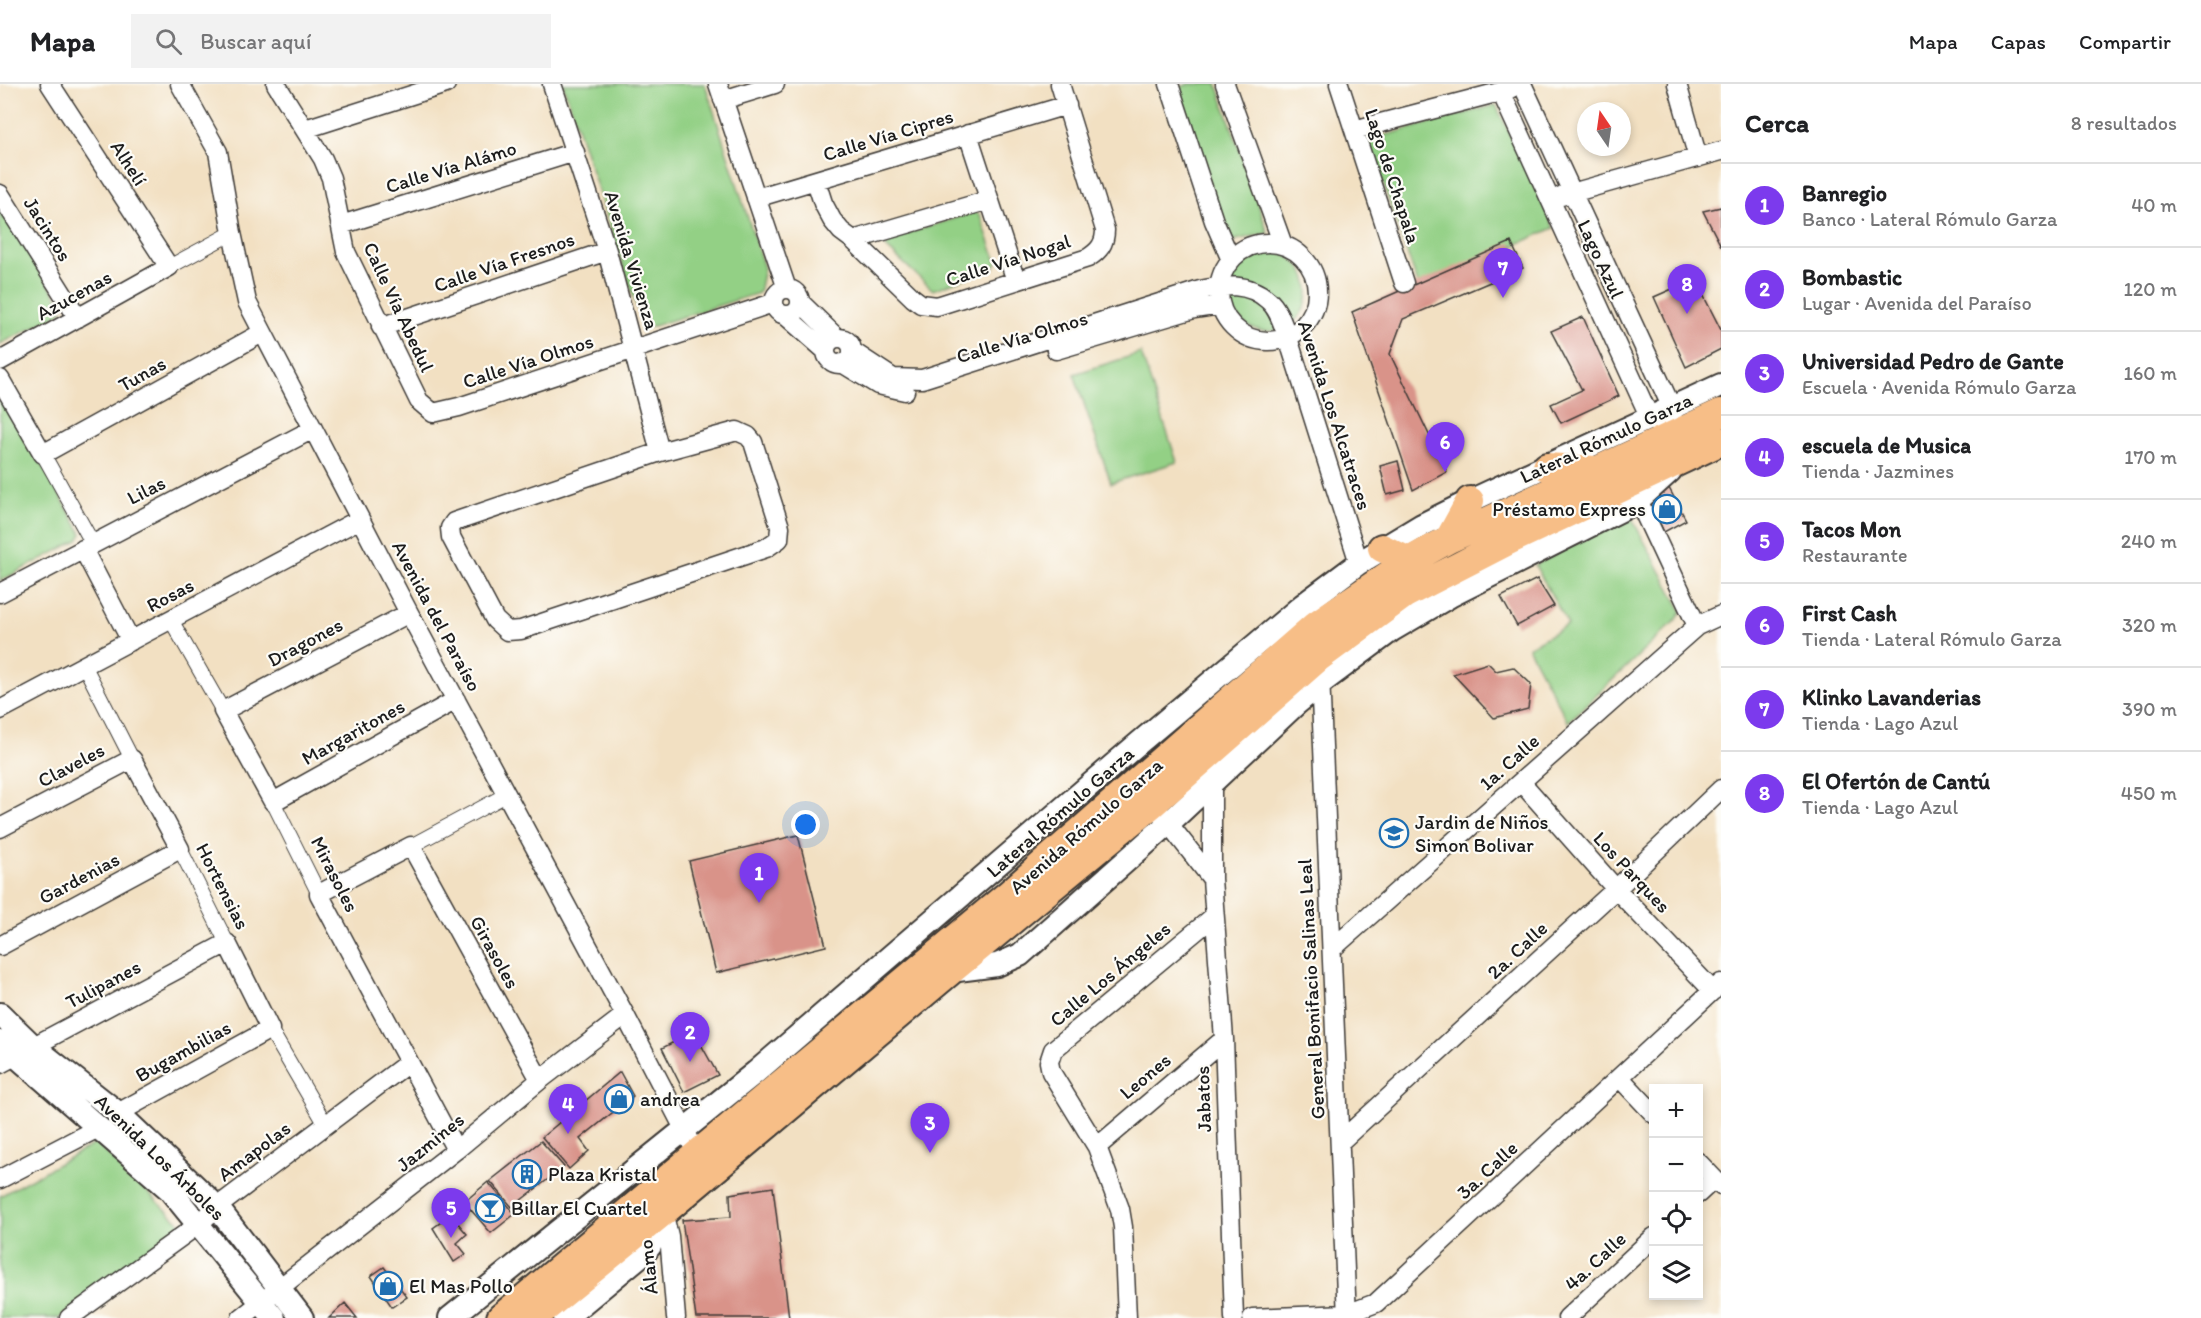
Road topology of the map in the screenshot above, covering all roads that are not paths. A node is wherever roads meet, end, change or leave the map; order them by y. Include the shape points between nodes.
1 (50, 84) edge
2 (180, 84) edge
3 (276, 84) edge
4 (446, 84) edge
5 (552, 84) edge
6 (775, 84) edge
7 (1060, 84) edge
8 (1225, 84) edge
9 (1339, 84) edge
10 (1677, 84) edge
11 (1174, 85) edge
12 (1527, 85) edge
13 (721, 92) edge
14 (1501, 92) junction
15 (1067, 105) junction
16 (305, 129) junction
17 (1354, 130) junction
18 (968, 134) junction
19 (1721, 151) edge
20 (575, 152) junction
21 (1698, 158) junction
22 (816, 181) junction
23 (1572, 192) junction
24 (0, 194) edge
25 (756, 198) junction
26 (1549, 199) junction
27 (989, 200) junction
28 (341, 225) junction
29 (232, 234) junction
30 (853, 240) junction
31 (1283, 245) junction
32 (607, 251) junction
33 (1231, 260) junction
34 (169, 267) junction
35 (1016, 281) junction
36 (1404, 283) dead end
37 (1219, 286) junction
38 (787, 289) junction
39 (800, 302) junction
40 (1220, 305) junction
41 (779, 309) junction
42 (78, 318) junction
43 (381, 327) junction
44 (262, 333) junction
45 (1288, 338) junction
46 (831, 344) junction
47 (634, 350) junction
48 (847, 357) junction
49 (0, 362) edge
50 (0, 379) edge
51 (1721, 385) edge
52 (434, 413) joint
53 (1721, 413) edge
54 (1650, 418) junction
55 (314, 429) junction
56 (1677, 433) junction
57 (1721, 441) edge
58 (660, 452) junction
59 (43, 454) junction
60 (1546, 467) junction
61 (1598, 470) junction
62 (1638, 500) junction
63 (1470, 501) junction
64 (360, 519) junction
65 (1449, 539) junction
66 (88, 546) junction
67 (1370, 556) junction
68 (1409, 561) junction
69 (0, 593) edge
70 (409, 613) junction
71 (1721, 615) edge
72 (171, 620) junction
73 (1696, 626) junction
74 (131, 641) junction
75 (84, 665) junction
76 (1319, 671) junction
77 (456, 700) junction
78 (0, 710) edge
79 (223, 711) junction
80 (1210, 753) junction
81 (132, 759) junction
82 (1213, 782) junction
83 (1521, 782) junction
84 (1721, 789) edge
85 (506, 795) junction
86 (273, 802) junction
87 (1161, 813) junction
88 (0, 828) edge
89 (411, 846) junction
90 (180, 849) junction
91 (1212, 879) junction
92 (1616, 889) junction
93 (319, 894) junction
94 (1214, 917) junction
95 (227, 943) junction
96 (0, 946) edge
97 (1332, 949) junction
98 (1717, 987) edge
99 (0, 1014) edge
100 (625, 1015) junction
101 (270, 1029) junction
102 (1224, 1039) junction
103 (12, 1052) edge
104 (408, 1063) junction
105 (1620, 1078) junction
106 (540, 1080) junction
107 (1649, 1110) edge
108 (118, 1113) junction
109 (326, 1125) junction
110 (99, 1128) junction
111 (1341, 1141) junction
112 (691, 1143) junction
113 (1097, 1147) junction
114 (456, 1150) junction
115 (1703, 1167) edge
116 (0, 1179) edge
117 (1718, 1183) edge
118 (1702, 1192) edge
119 (217, 1207) junction
120 (661, 1214) junction
121 (198, 1224) junction
122 (1649, 1241) edge
123 (280, 1288) junction
124 (268, 1310) edge
125 (1347, 1316) edge
126 (69, 1318) edge
127 (242, 1318) edge
128 (302, 1318) edge
129 (450, 1318) edge
130 (501, 1318) edge
131 (533, 1318) edge
132 (565, 1318) edge
133 (676, 1318) edge
134 (1127, 1318) edge
135 (1234, 1318) edge
136 (1252, 1318) edge
137 (1568, 1318) edge

1 - 34 street, Alhelí
2 - 29 street, Avenida del Paraíso via 218,152
3 - 16 street, Calle Vía Abedul
4 - 16 street
5 - 20 street, Avenida Vivienza
6 - 13 street
7 - 15 street, Calle Vía Nogal
8 - 31 street
9 - 17 street, Lago de Chapala
10 - 21 street
11 - 33 street via 1214,221
12 - 14 street
12 - 23 street, Lago Azul
13 - 25 street
14 - 17 street
14 - 26 street, Lago Azul
15 - 18 street, Calle Vía Cipres
15 - 35 street, Calle Vía Nogal via 1105,239 1088,258
16 - 28 street, Calle Vía Abedul via 331,178
17 - 36 street, Lago de Chapala
18 - 22 street, Calle Vía Cipres
18 - 27 street
19 - 21 street
20 - 28 street, Calle Vía Alámo
20 - 32 street, Avenida Vivienza
21 - 23 street
22 - 25 street, Calle Vía Cipres
22 - 30 street, Calle Vía Nogal via 831,220
23 - 26 street
23 - 56 street, Lago Azul
24 - 42 street, Jacintos
25 - 38 street
26 - 54 street, Lago Azul
27 - 30 street
27 - 35 street
28 - 43 street, Calle Vía Abedul via 346,252
29 - 34 street
29 - 44 street, Avenida del Paraíso via 247,302
30 - 35 street, Calle Vía Nogal via 921,304 937,306
31 - 33 street via 1249,247
31 - 45 street via 1307,263 1316,279 1317,292 1312,315
32 - 43 street, Calle Vía Fresnos
32 - 47 street, Avenida Vivienza
33 - 37 street
34 - 42 street, Azucenas
37 - 40 street
37 - 45 street, Avenida Los Alcatraces via 1234,285 1269,300
37 - 48 street, Calle Vía Olmos via 922,379 893,378
38 - 39 street via 796,293
38 - 41 street via 778,292
39 - 41 street via 795,312
39 - 46 street
40 - 45 street via 1225,317 1245,336 1271,341
40 - 48 street, Calle Vía Olmos via 1194,309 915,391 878,385
41 - 46 street
41 - 47 street, Calle Vía Olmos
42 - 49 street, Azucenas
43 - 52 street, Calle Vía Abedul via 418,401
44 - 55 street, Avenida del Paraíso
44 - 59 street, Tunas
45 - 67 street, Avenida Los Alcatraces
46 - 48 street via 845,340
47 - 52 street, Calle Vía Olmos
47 - 58 street, Avenida Vivienza
50 - 59 street
51 - 56 street, Lateral Rómulo Garza
53 - 56 main road, Avenida Rómulo Garza
54 - 56 street, Lateral Rómulo Garza
54 - 60 street, Lateral Rómulo Garza
55 - 64 street, Avenida del Paraíso
55 - 66 street, Lilas
56 - 57 main road, Avenida Rómulo Garza
56 - 61 main road, Avenida Rómulo Garza
56 - 62 street, Lateral Rómulo Garza
56 - 76 main road, Avenida Rómulo Garza via 1510,540 1405,594
58 - 58 street via 731,432 748,436 780,527 778,539 766,548 522,630 507,631 500,626 450,537 454,522
59 - 66 street
60 - 61 main road
60 - 63 street, Lateral Rómulo Garza
61 - 65 main road, Avenida Rómulo Garza
62 - 73 street
62 - 76 street, Lateral Rómulo Garza via 1413,616
63 - 65 main road
63 - 67 street, Lateral Rómulo Garza
64 - 70 street, Avenida del Paraíso
64 - 72 street, Rosas
65 - 68 main road, Avenida Rómulo Garza
66 - 69 street, Lilas
66 - 74 street
67 - 68 main road
67 - 112 street, Lateral Rómulo Garza via 1303,605 1132,748 929,925
68 - 112 main road, Avenida Rómulo Garza via 1317,624 1000,902
70 - 77 street, Avenida del Paraíso
70 - 79 street, Dragones
71 - 73 street, 1a. Calle
72 - 74 street, Rosas
72 - 79 street, Mirasoles
73 - 83 street, 1a. Calle
74 - 75 street, Rosas
75 - 78 street, Rosas
75 - 81 street, Hortensias
76 - 80 main road, Avenida Rómulo Garza
76 - 82 street, Lateral Rómulo Garza
76 - 97 street, General Bonifacio Salinas Leal
77 - 85 street, Avenida del Paraíso
77 - 86 street, Margaritones
79 - 86 street, Mirasoles
80 - 82 street, Jabatos
80 - 87 main road, Avenida Rómulo Garza
81 - 88 street, Claveles
81 - 90 street, Hortensias
82 - 87 street, Lateral Rómulo Garza
82 - 91 street, Jabatos
83 - 92 street, Los Parques
83 - 97 street, 1a. Calle
84 - 92 street, 2a. Calle
85 - 89 street
85 - 100 street, Avenida del Paraíso
86 - 93 street, Mirasoles
87 - 91 street
87 - 120 main road, Avenida Rómulo Garza via 950,971
89 - 93 street
89 - 106 street, Girasoles
90 - 95 street, Hortensias
90 - 96 street, Gardenias
91 - 94 street, Jabatos
92 - 98 street, Los Parques
92 - 111 street, 2a. Calle
93 - 104 street, Mirasoles
94 - 102 street, Jabatos
94 - 113 street, Calle Los Ángeles via 1053,1050 1051,1072
95 - 101 street, Hortensias
95 - 103 street, Tulipanes
97 - 111 street, General Bonifacio Salinas Leal
98 - 105 street, 3a. Calle
99 - 103 street, Avenida Los Árboles
100 - 106 street, Jazmines
100 - 112 street, Avenida del Paraíso
101 - 108 street, Bugambilias
101 - 109 street, Hortensias
102 - 113 street, Leones
102 - 135 street, Jabatos
103 - 108 street, Avenida Los Árboles
103 - 110 street, Avenida Los Árboles
104 - 109 street, Amapolas
104 - 114 street, Mirasoles
105 - 107 street
105 - 125 street, 3a. Calle via 1384,1296
106 - 114 street, Jazmines
108 - 119 street, Avenida Los Árboles
109 - 119 street, Amapolas
110 - 116 street
110 - 121 street, Avenida Los Árboles via 170,1190
111 - 125 street, General Bonifacio Salinas Leal
112 - 129 street, Lateral Rómulo Garza
112 - 130 main road, Avenida Rómulo Garza
113 - 134 street via 1120,1209
114 - 123 street, Jazmines
115 - 117 street
117 - 118 street
119 - 121 street, Amapolas
119 - 123 street, Avenida Los Árboles
120 - 131 main road, Avenida Rómulo Garza
120 - 132 street via 646,1251
120 - 133 street, Álamo via 669,1236
121 - 124 street, Avenida Los Árboles
121 - 126 street, Amapolas
122 - 137 street, 4a. Calle
123 - 124 street, Jazmines
123 - 128 street, Avenida Los Árboles
124 - 127 street, Jazmines
125 - 136 street, 3a. Calle

